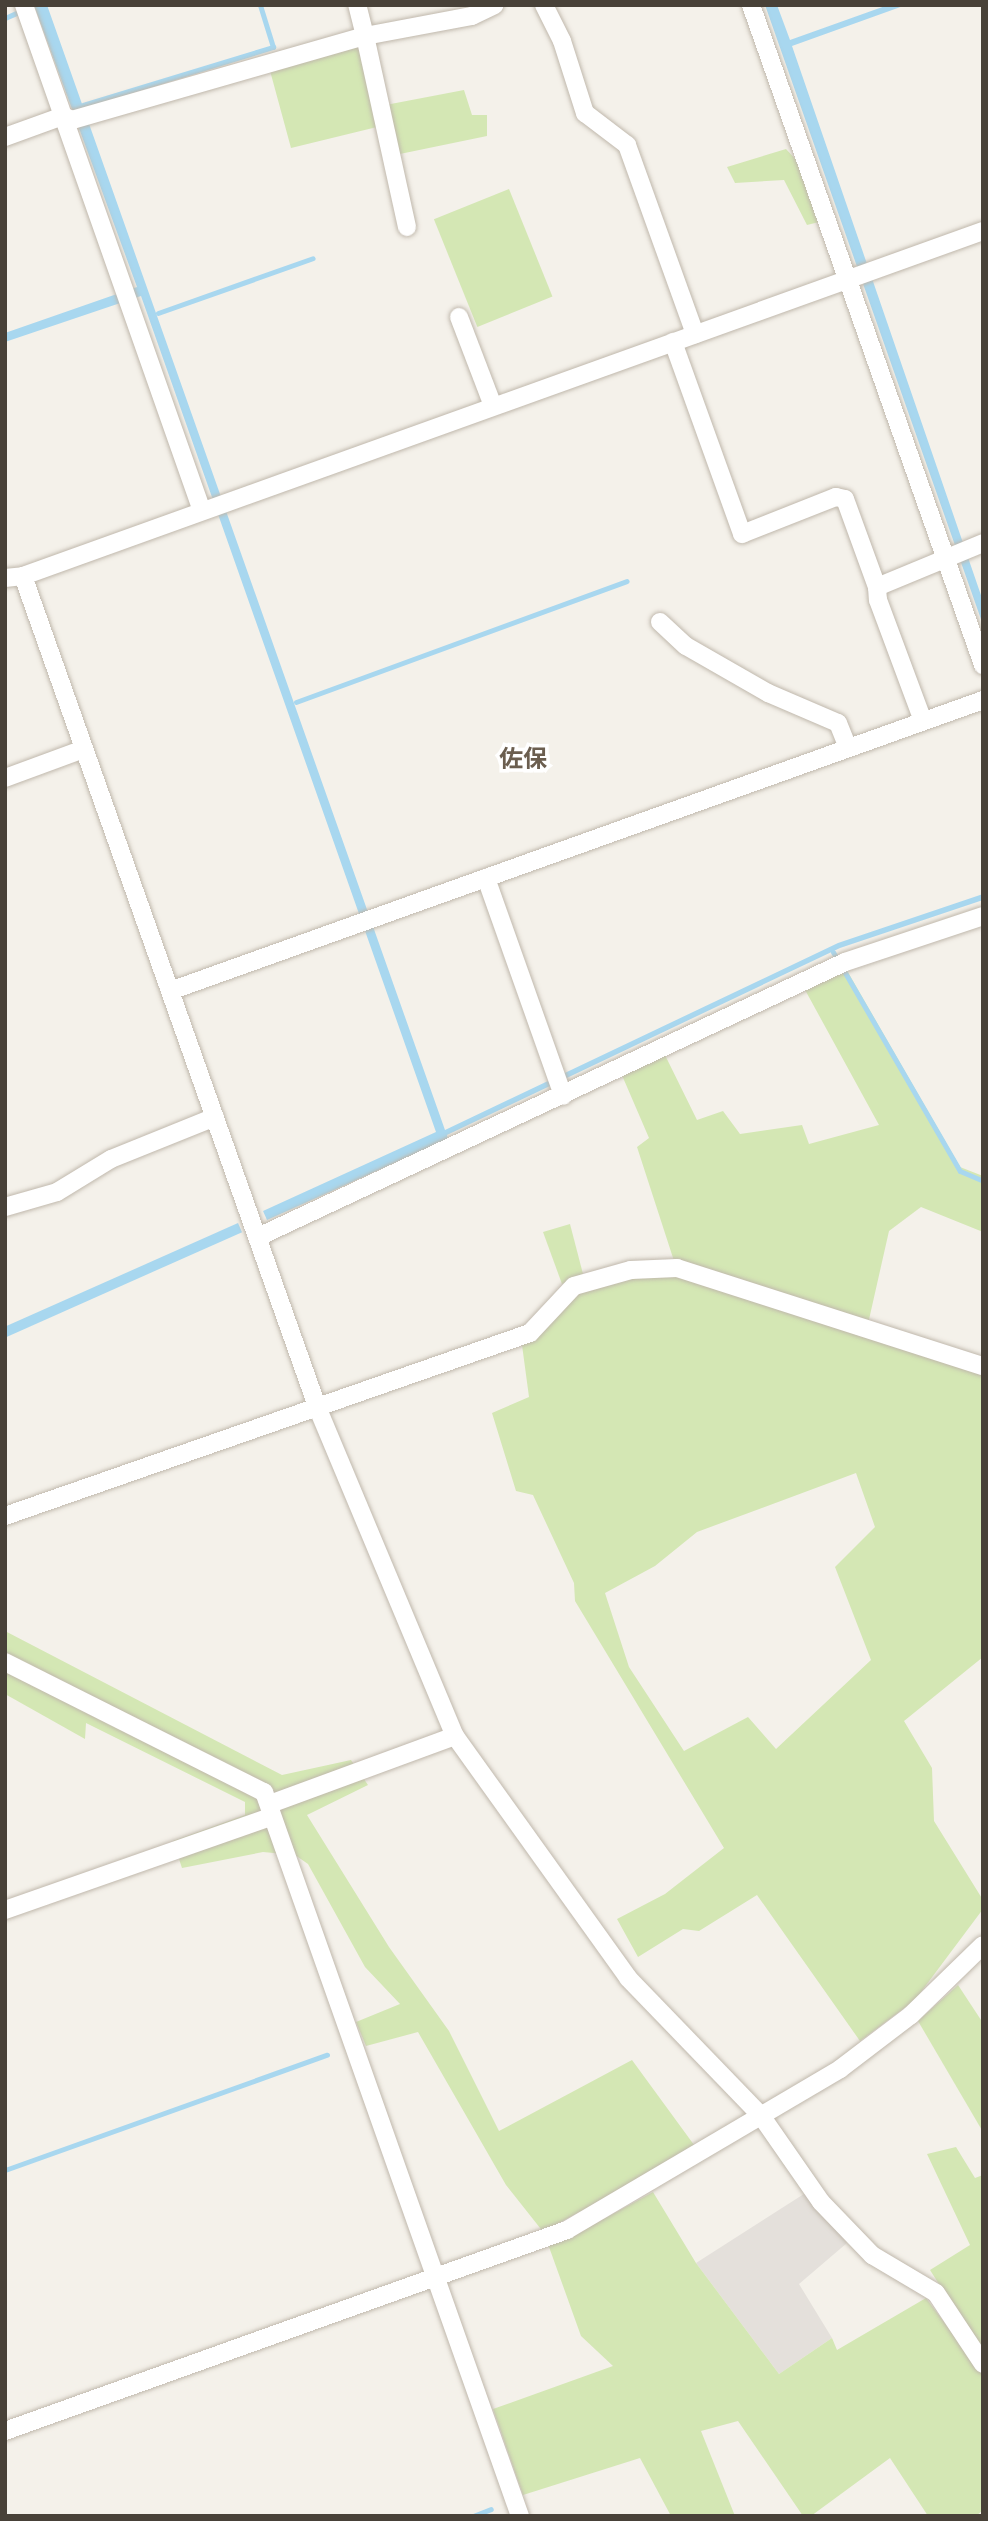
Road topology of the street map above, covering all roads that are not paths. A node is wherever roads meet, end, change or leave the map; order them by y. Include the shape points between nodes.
1 (24, 5) edge
2 (356, 5) edge
3 (544, 5) edge
4 (751, 5) edge
5 (492, 6) edge
6 (365, 36) junction
7 (67, 118) junction
8 (5, 136) edge
9 (407, 227) dead end
10 (983, 231) edge
11 (848, 279) junction
12 (460, 317) dead end
13 (695, 334) junction
14 (673, 342) junction
15 (493, 406) junction
16 (207, 509) junction
17 (977, 546) edge
18 (947, 559) junction
19 (14, 577) edge
20 (877, 587) junction
21 (660, 622) dead end
22 (983, 665) edge
23 (983, 700) edge
24 (923, 721) junction
25 (848, 748) junction
26 (84, 749) junction
27 (5, 778) edge
28 (485, 878) junction
29 (983, 916) edge
30 (170, 991) junction
31 (563, 1096) junction
32 (215, 1117) junction
33 (5, 1207) edge
34 (258, 1237) junction
35 (983, 1366) edge
36 (318, 1409) junction
37 (5, 1516) edge
38 (5, 1662) edge
39 (455, 1736) junction
40 (271, 1811) junction
41 (5, 1910) edge
42 (983, 1945) edge
43 (762, 2118) junction
44 (436, 2278) junction
45 (983, 2364) edge
46 (5, 2431) edge
47 (520, 2516) edge

1 - 7 street
2 - 6 street
3 - 13 street via 562,41 585,113 627,145
4 - 11 street
5 - 6 street via 472,16
6 - 7 street
6 - 9 street
7 - 8 street
7 - 16 street via 126,296
10 - 11 street
11 - 13 street
11 - 18 street
12 - 15 street
13 - 14 street
14 - 15 street
14 - 20 street via 742,534 836,497 845,499
15 - 16 street
16 - 19 street
17 - 18 street
18 - 20 street
18 - 22 street
19 - 26 street
20 - 24 street
21 - 25 street via 687,646 768,694 838,723
23 - 24 street
24 - 25 street
25 - 28 street
26 - 27 street
26 - 30 street
28 - 30 street
28 - 31 street
29 - 31 street via 841,964
30 - 32 street
31 - 34 street
32 - 33 street via 111,1159 57,1192
32 - 34 street
34 - 36 street
35 - 36 street via 677,1268 631,1270 574,1286 530,1334
36 - 37 street
36 - 39 street
38 - 40 street via 264,1792
39 - 40 street
39 - 43 street via 628,1978
40 - 41 street
40 - 44 street
42 - 43 street via 911,2015 840,2069
43 - 44 street via 567,2230
43 - 45 street via 821,2202 872,2255 936,2293
44 - 46 street
44 - 47 street

